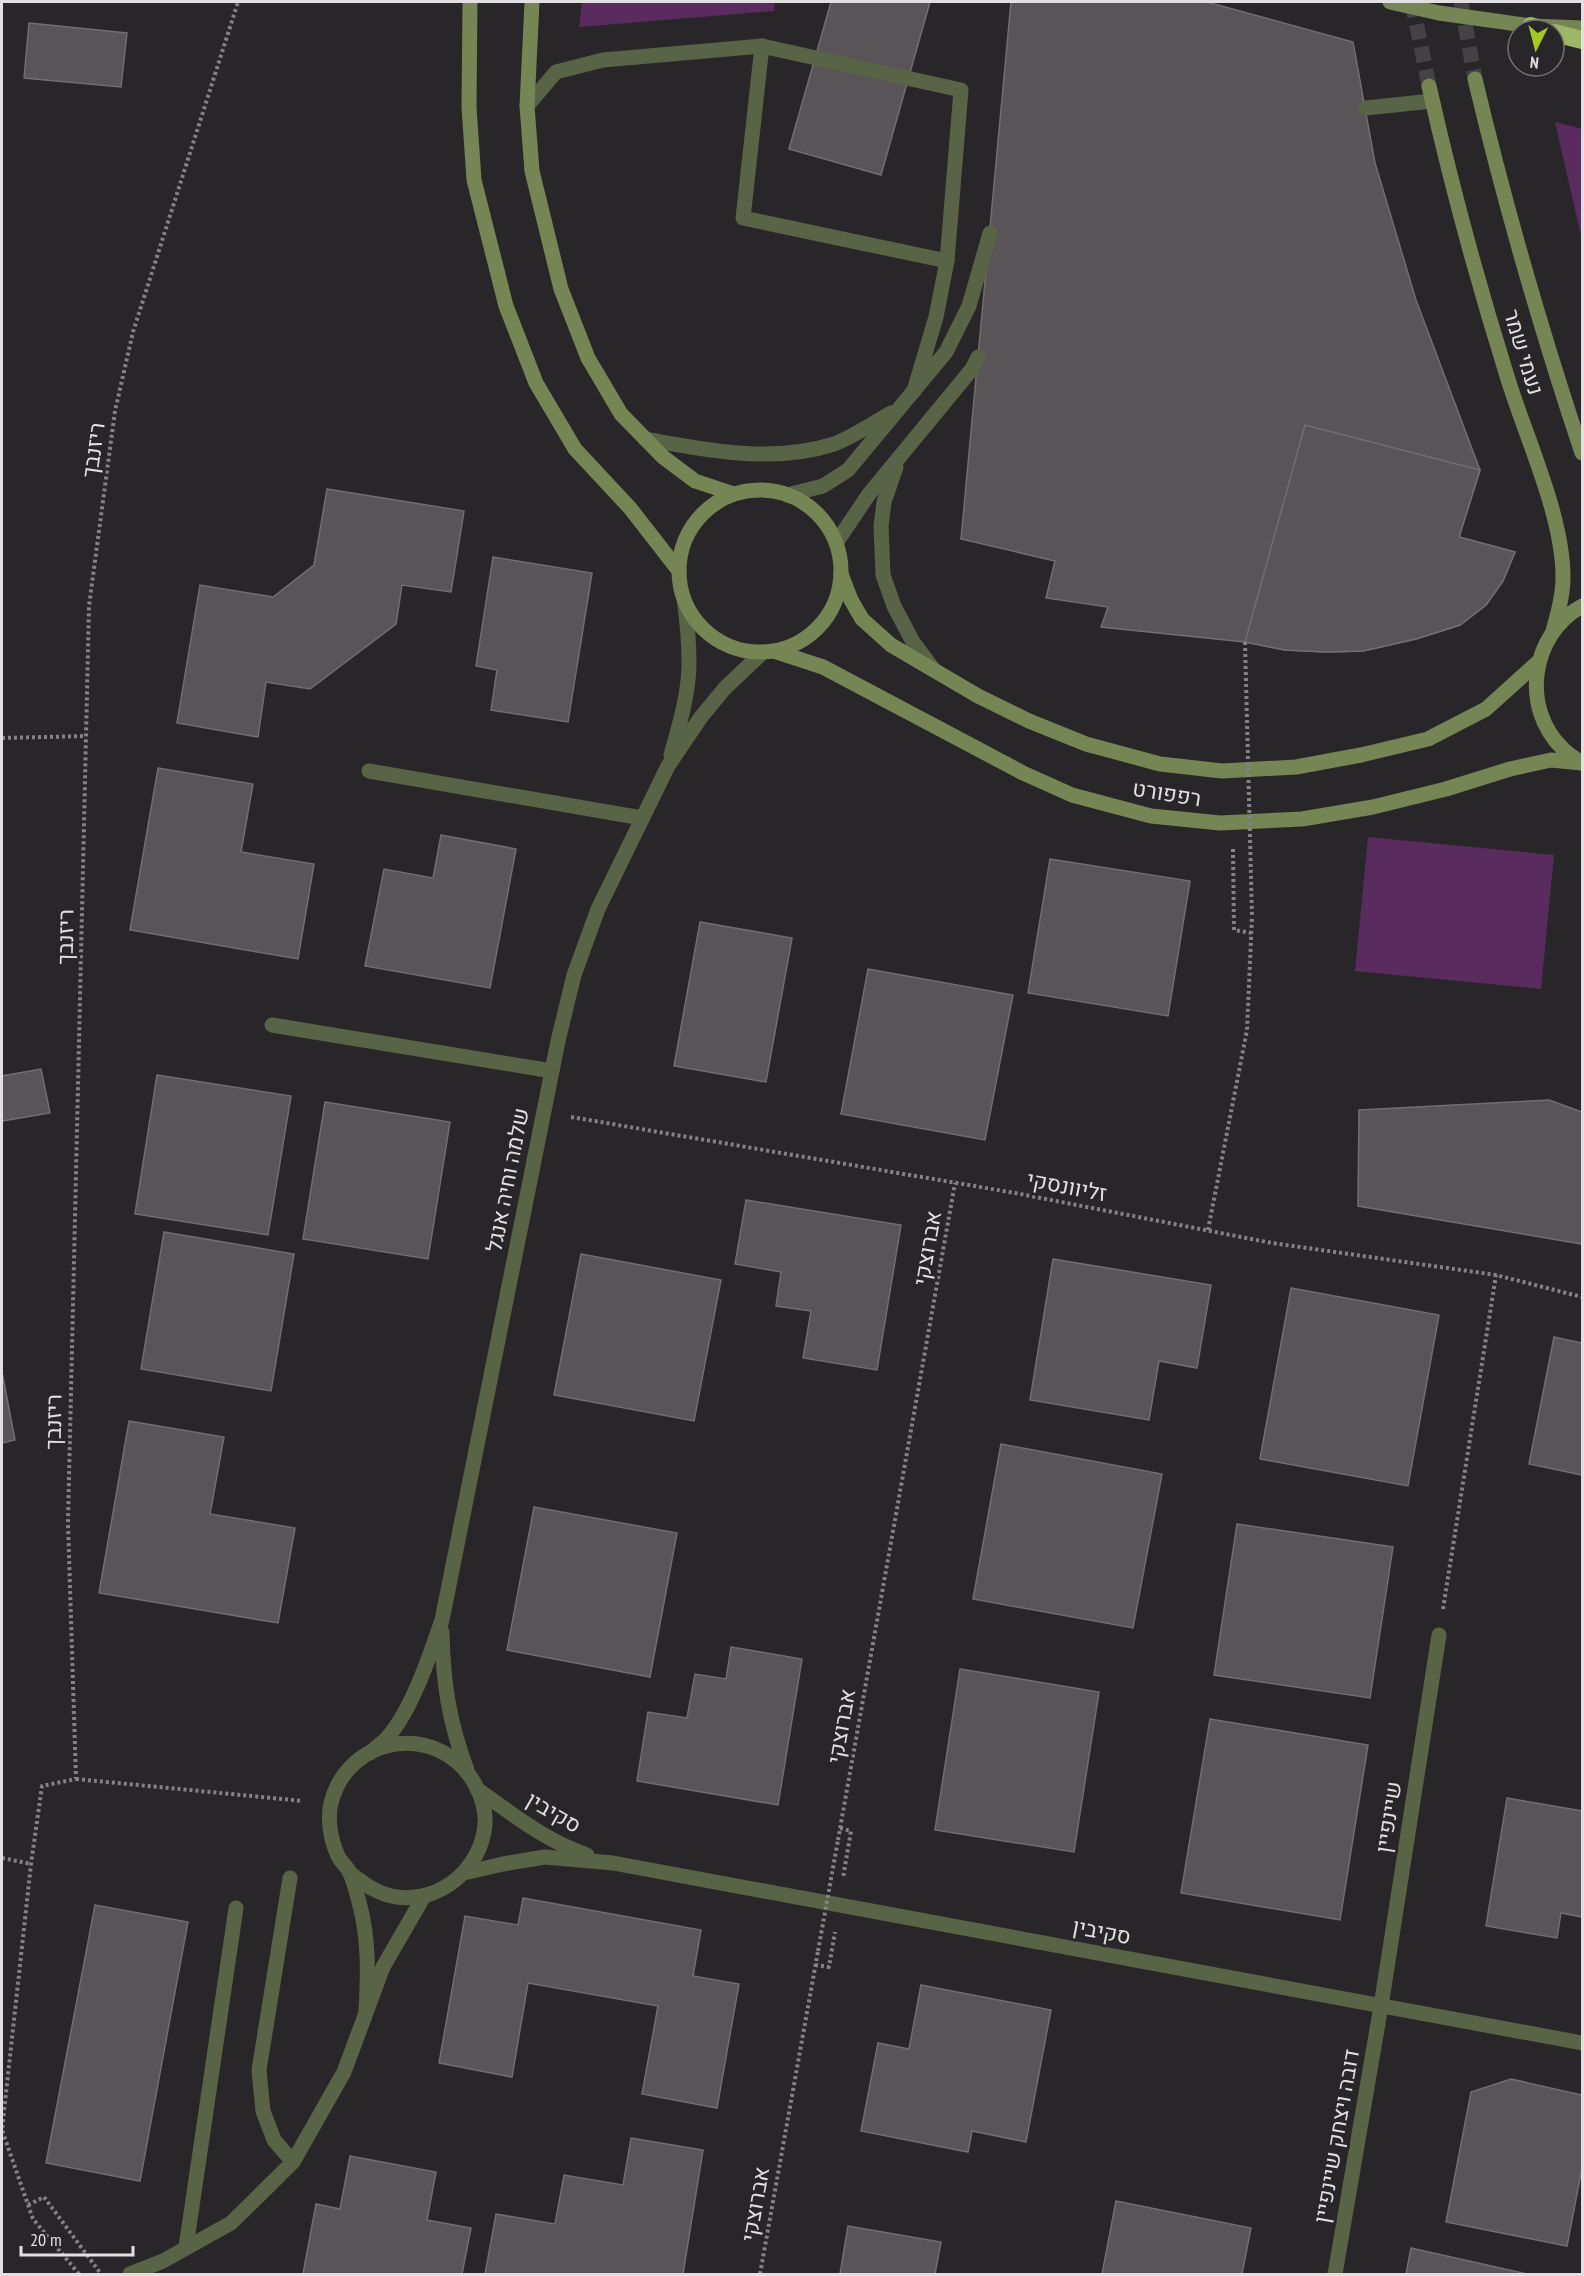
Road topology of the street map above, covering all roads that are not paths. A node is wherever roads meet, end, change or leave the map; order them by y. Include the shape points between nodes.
1 (470, 2) edge
2 (532, 2) edge
3 (1390, 2) edge
4 (1506, 23) edge
5 (1566, 28) edge
6 (1582, 28) edge
7 (1566, 36) edge
8 (1582, 40) edge
9 (762, 46) junction
10 (1475, 79) tunnel mouth
11 (527, 106) junction
12 (1366, 108) dead end
13 (990, 233) dead end
14 (947, 261) junction
15 (978, 357) dead end
16 (914, 391) junction
17 (899, 409) junction
18 (645, 439) junction
19 (1582, 453) edge
20 (899, 458) junction
21 (734, 494) junction
22 (787, 495) junction
23 (837, 543) junction
24 (679, 571) junction
25 (841, 574) junction
26 (684, 599) junction
27 (1582, 606) edge
28 (1553, 631) junction
29 (769, 651) junction
30 (1538, 662) junction
31 (934, 670) junction
32 (1582, 763) edge
33 (668, 766) junction
34 (369, 771) dead end
35 (642, 818) junction
36 (272, 1025) dead end
37 (552, 1071) junction
38 (442, 1620) junction
39 (1439, 1635) road end
40 (370, 1753) junction
41 (468, 1772) junction
42 (477, 1788) junction
43 (613, 1863) junction
44 (349, 1872) junction
45 (464, 1874) junction
46 (290, 1878) dead end
47 (424, 1896) junction
48 (236, 1908) dead end
49 (1381, 2006) junction
50 (366, 2010) junction
51 (1582, 2043) edge
52 (293, 2162) junction
53 (186, 2247) junction
54 (130, 2274) edge
55 (1335, 2274) edge

1 - 24 street via 469,107 474,180 506,306 536,383 575,449 630,508
2 - 11 street
3 - 4 street
5 - 6 street
7 - 8 highway
9 - 11 street via 603,60 556,72
9 - 14 street via 961,90
9 - 14 street via 743,218
10 - 19 street, נעמי שמר via 1498,177
11 - 18 street via 532,171 561,289 588,358 621,414
12 - 28 street, נעמי שמר via 1431,93 1453,189 1559,538 1563,577
13 - 16 street via 969,306 946,352
14 - 16 street via 936,317
15 - 20 street
16 - 17 street
17 - 18 street via 835,444 792,452 751,455
17 - 22 street via 848,470 823,486
18 - 21 street via 695,481
20 - 23 street via 869,494
20 - 31 street via 884,502 883,575 913,642
21 - 22 street via 760,490
21 - 24 street via 712,506 694,524 683,546
22 - 23 street via 808,506 825,522
23 - 25 street
24 - 26 street
25 - 29 street via 838,596 814,632 795,644
25 - 31 street, רפפורט via 862,619 891,645
26 - 29 street via 696,621 715,639 738,649
26 - 33 street, שלמה וחיה אנגל via 689,666
27 - 28 street
28 - 30 street
29 - 32 street, רפפורט via 823,667 1072,795 1151,816 1220,823 1302,819 1373,807 1551,760
29 - 33 street, שלמה וחיה אנגל via 725,688
30 - 31 street, רפפורט via 1486,709 1428,739 1296,767 1222,771 1160,764 1086,744 1029,721
30 - 32 street via 1535,685 1548,730 1563,749
33 - 35 street, שלמה וחיה אנגל
34 - 35 street
35 - 37 street, שלמה וחיה אנגל via 598,909 574,975
36 - 37 street
37 - 38 street, שלמה וחיה אנגל
38 - 40 street, שלמה וחיה אנגל via 427,1665 404,1711 388,1737
38 - 41 street, שלמה וחיה אנגל via 446,1695
39 - 49 street, שיינפיין
40 - 41 street via 383,1746 423,1744 448,1754
40 - 44 street via 341,1779 331,1804 330,1831 338,1857
41 - 42 street
42 - 43 street, סקיבין via 525,1824 567,1848
42 - 45 street via 485,1825 479,1851
43 - 45 street, סקיבין via 545,1857
43 - 49 street, סקיבין
44 - 47 street via 371,1889 396,1897
44 - 50 street via 367,1940
45 - 47 street via 449,1886
46 - 52 street via 259,2070 263,2111 274,2140
47 - 50 street via 383,1967
48 - 53 street
49 - 51 street, סקיבין
49 - 55 street, דובה ויצחק שיינפיין
50 - 52 street via 344,2072
52 - 53 street via 231,2223
53 - 54 street

